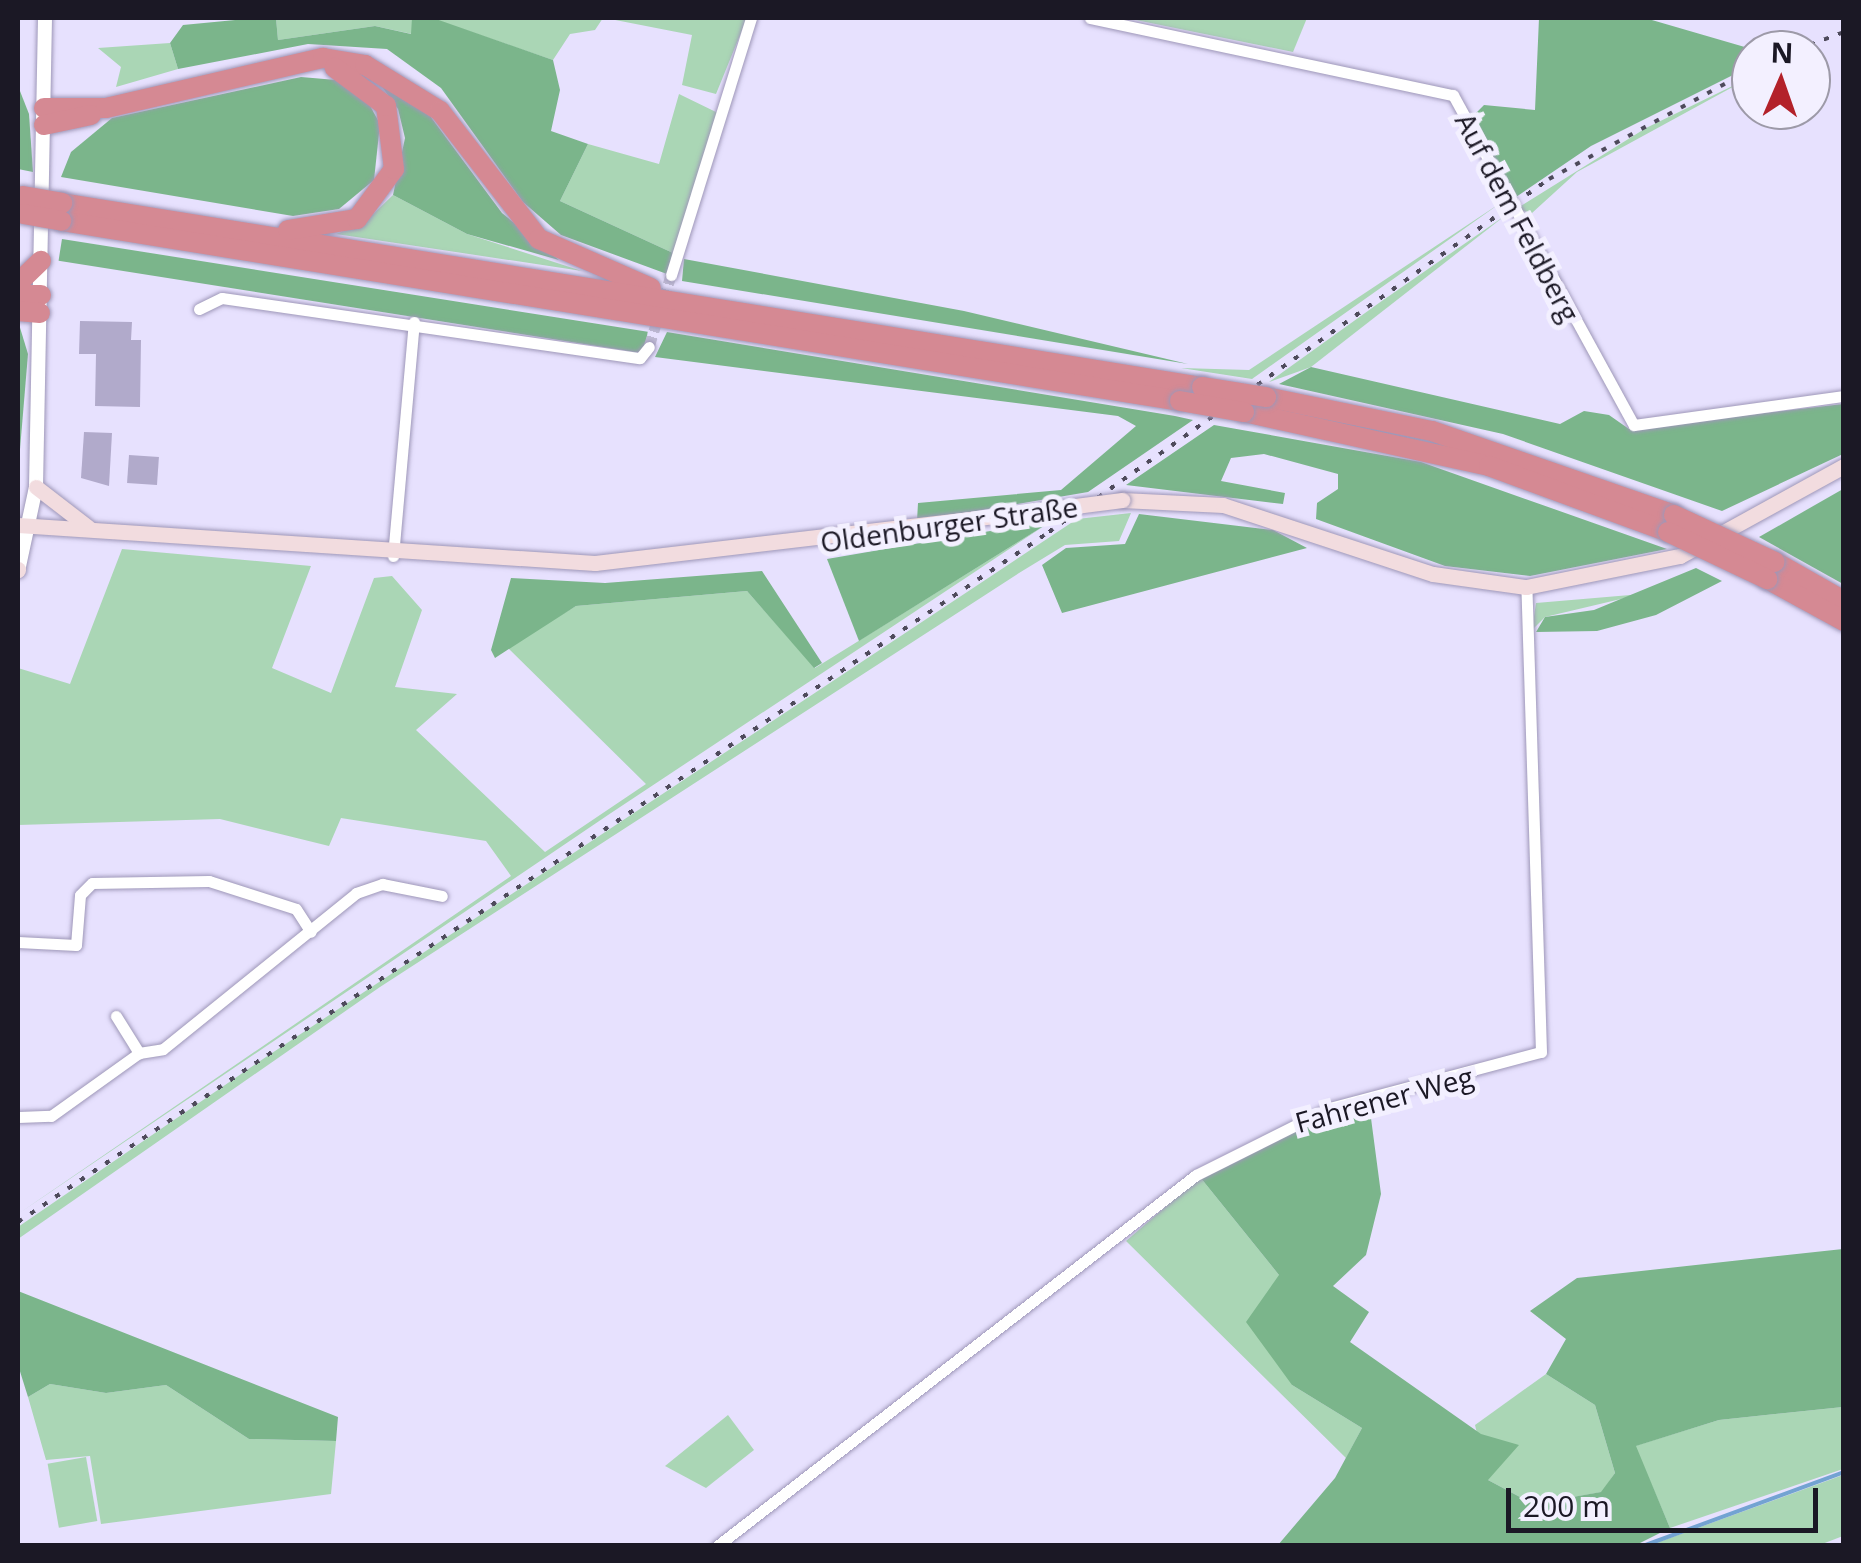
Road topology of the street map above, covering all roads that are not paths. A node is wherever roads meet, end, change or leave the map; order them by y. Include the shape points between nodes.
1 (45, 18) edge
2 (752, 18) edge
3 (1090, 18) edge
4 (298, 62) junction
5 (44, 117) junction
6 (20, 204) edge
7 (62, 212) junction
8 (206, 228) junction
9 (41, 261) junction
10 (671, 275) tunnel mouth
11 (18, 284) edge
12 (18, 295) edge
13 (40, 304) junction
14 (690, 304) junction
15 (199, 309) dead end
16 (18, 311) edge
17 (414, 322) junction
18 (649, 347) dead end
19 (1844, 396) edge
20 (1844, 466) edge
21 (36, 488) junction
22 (1671, 523) junction
23 (24, 525) edge
24 (97, 531) junction
25 (393, 556) junction
26 (18, 570) edge
27 (1771, 570) junction
28 (1526, 587) junction
29 (1844, 601) edge
30 (1844, 621) edge
31 (442, 896) dead end
32 (311, 932) junction
33 (18, 942) edge
34 (116, 1016) dead end
35 (139, 1053) junction
36 (18, 1117) edge
37 (717, 1546) edge

1 - 5 street
2 - 10 street
3 - 19 street, Auf dem Feldberg via 1453,95 1634,424
4 - 5 highway
4 - 8 highway via 346,71 386,106 396,144 385,190 342,227
4 - 14 highway via 342,60 402,80 440,111 540,239
5 - 9 street
6 - 7 highway, bridge
7 - 8 highway
7 - 22 highway, bridge via 1244,412 1489,466
8 - 14 highway
9 - 11 highway
9 - 13 street
12 - 13 highway
13 - 16 highway
13 - 21 street
14 - 22 highway, bridge via 1266,397 1432,431
15 - 17 street via 222,298
17 - 18 street via 640,358
17 - 25 street
20 - 28 main road, Oldenburger Straße via 1680,556 1587,582
21 - 23 street
21 - 24 main road
22 - 27 highway, bridge
23 - 24 main road, Oldenburger Straße
23 - 26 street
24 - 25 main road, Oldenburger Straße
25 - 28 main road, Oldenburger Straße, bridge via 678,560 1122,500 1223,505 1433,574
27 - 29 highway
27 - 30 highway
28 - 37 street, Fahrener Weg via 1540,1052 1330,1108 1196,1175
31 - 32 street via 382,884 356,893
32 - 33 street via 296,909 209,881 92,883 80,895 76,945
32 - 35 street via 163,1049
34 - 35 street
35 - 36 street via 52,1116

